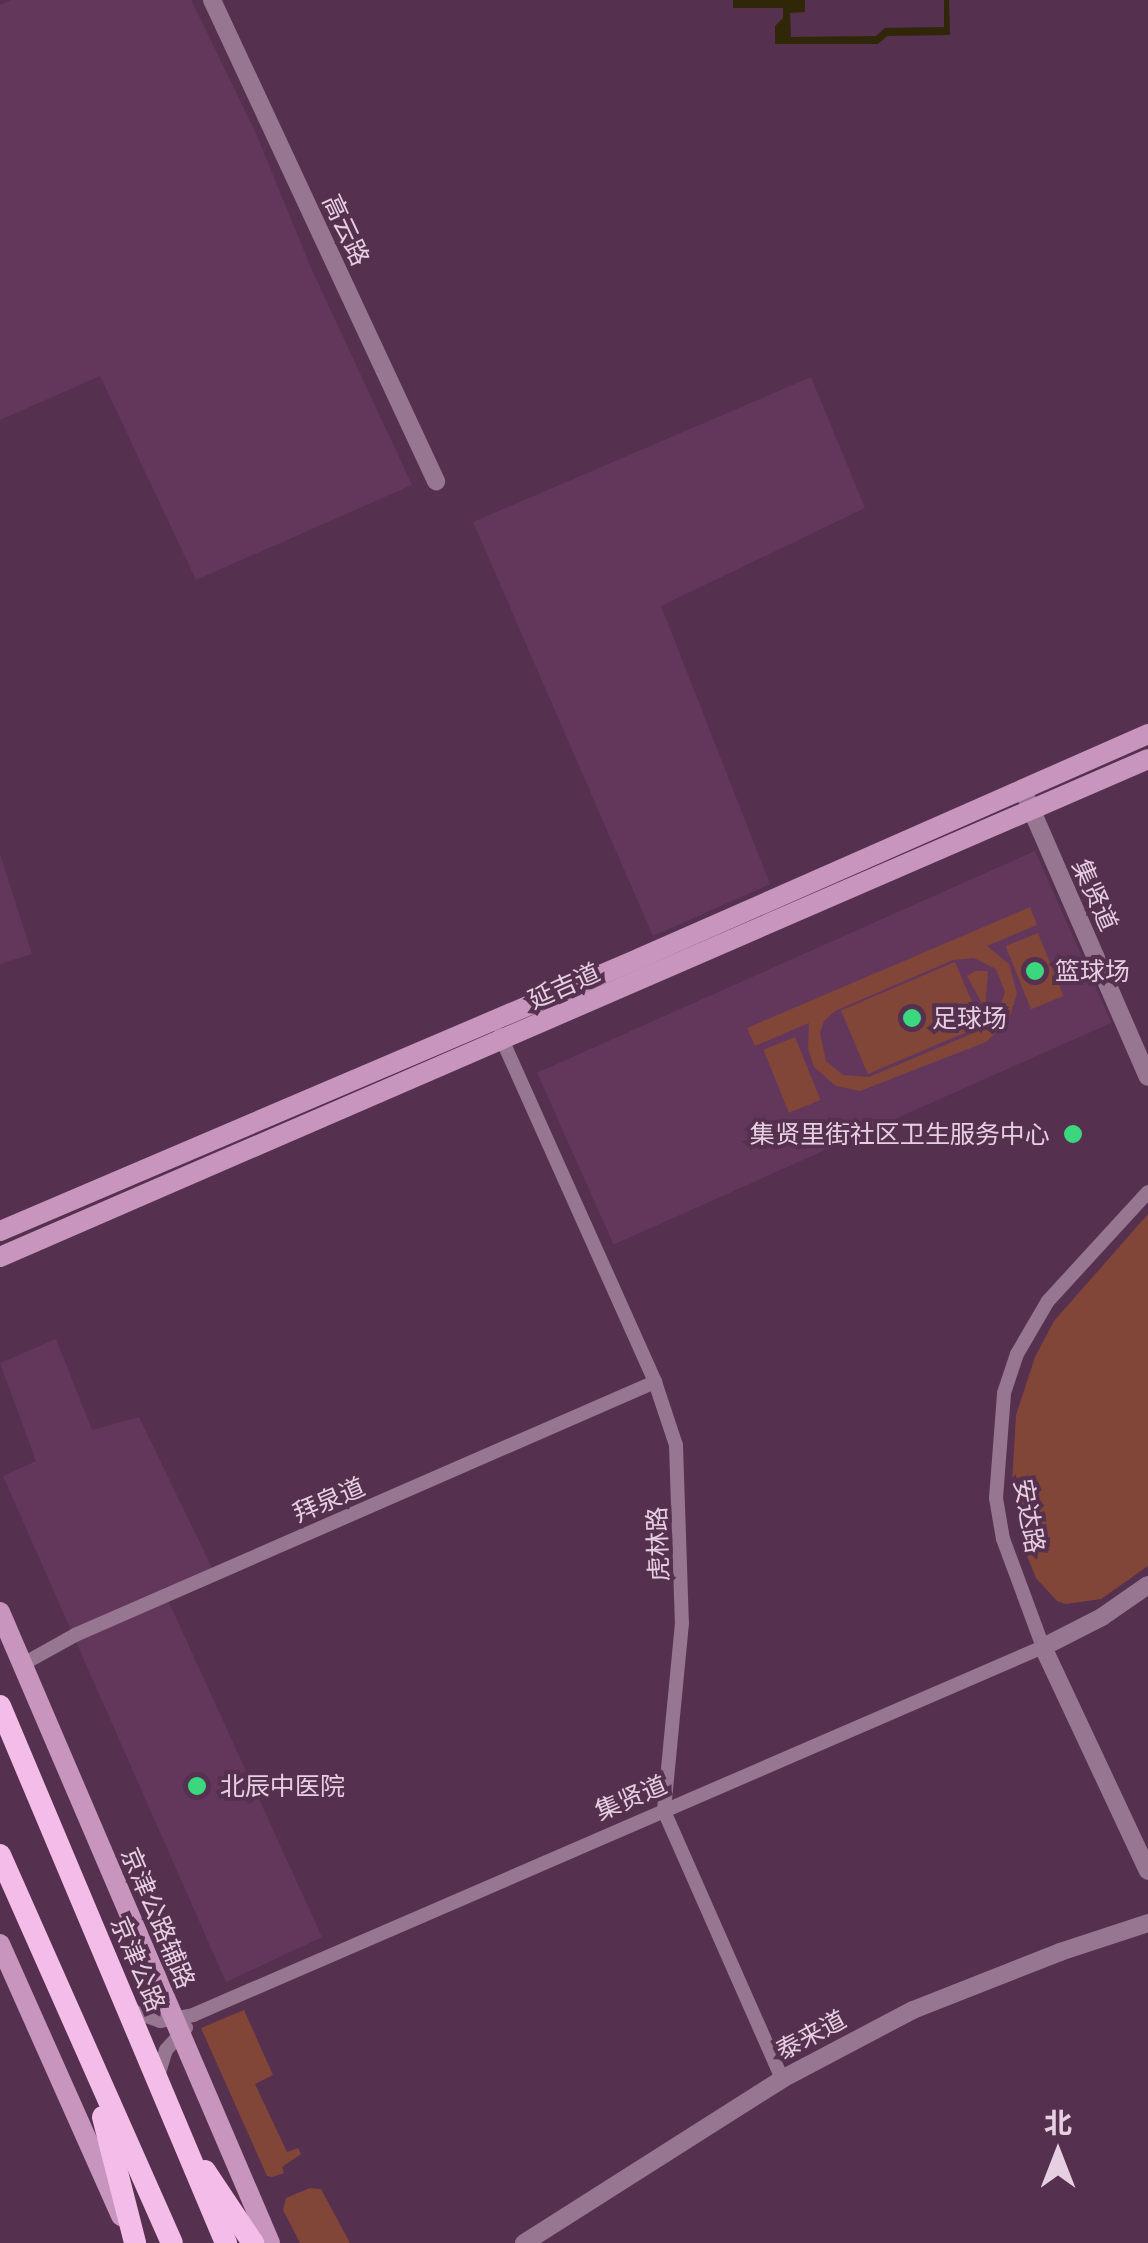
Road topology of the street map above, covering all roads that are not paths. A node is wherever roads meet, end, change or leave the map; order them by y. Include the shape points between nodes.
1 (212, 0) edge
2 (436, 481) dead end
3 (1148, 734) edge
4 (1148, 759) edge
5 (1026, 786) junction
6 (1035, 807) junction
7 (493, 1020) junction
8 (502, 1040) junction
9 (1148, 1054) edge
10 (1148, 1076) edge
11 (1148, 1192) edge
12 (1148, 1200) edge
13 (0, 1231) edge
14 (0, 1257) edge
15 (654, 1382) junction
16 (1148, 1584) edge
17 (1148, 1593) edge
18 (0, 1612) edge
19 (1047, 1649) junction
20 (23, 1664) junction
21 (0, 1706) edge
22 (666, 1814) junction
23 (1148, 1852) edge
24 (0, 1855) edge
25 (1148, 1871) edge
26 (1148, 1924) edge
27 (0, 1944) edge
28 (126, 2006) junction
29 (177, 2026) junction
30 (92, 2069) junction
31 (782, 2079) junction
32 (158, 2082) junction
33 (182, 2138) junction
34 (135, 2243) edge
35 (172, 2243) edge
36 (226, 2243) edge
37 (252, 2243) edge
38 (270, 2243) edge
39 (524, 2243) edge

1 - 2 street, 高云路
3 - 5 main road, 延吉道
4 - 6 main road, 延吉道
5 - 6 street, 集贤道
5 - 7 main road, 延吉道
6 - 8 main road, 延吉道
6 - 9 street, 集贤道
6 - 10 street, 集贤道
7 - 8 street, 虎林路
7 - 13 main road, 延吉道
8 - 14 main road, 延吉道
8 - 15 street, 虎林路
11 - 19 street, 安达路 via 1048,1301 1016,1354 1004,1393 996,1454 1000,1522
12 - 19 street, 安达路 via 1058,1298 1025,1353 1013,1391 1002,1474 1005,1511
15 - 20 street, 拜泉道 via 75,1635
15 - 22 street, 虎林路 via 676,1445 681,1527 682,1623
16 - 19 street, 集贤道
17 - 19 street, 集贤道 via 1106,1623
18 - 20 main road, 京津公路辅路
19 - 22 street, 集贤道
19 - 23 street, 安达路
19 - 25 street, 安达路
20 - 29 main road, 京津公路辅路
21 - 28 highway, 京津公路
22 - 29 street, 集贤道
22 - 31 street, 虎林路
24 - 30 highway
26 - 31 street, 泰来道 via 913,2010
27 - 34 main road
28 - 29 street
28 - 32 highway, 京津公路
29 - 32 street
29 - 38 main road, 京津公路辅路
30 - 34 highway
30 - 35 highway
31 - 39 street, 泰来道
32 - 33 highway, 京津公路
33 - 36 highway, 京津公路
33 - 37 highway

